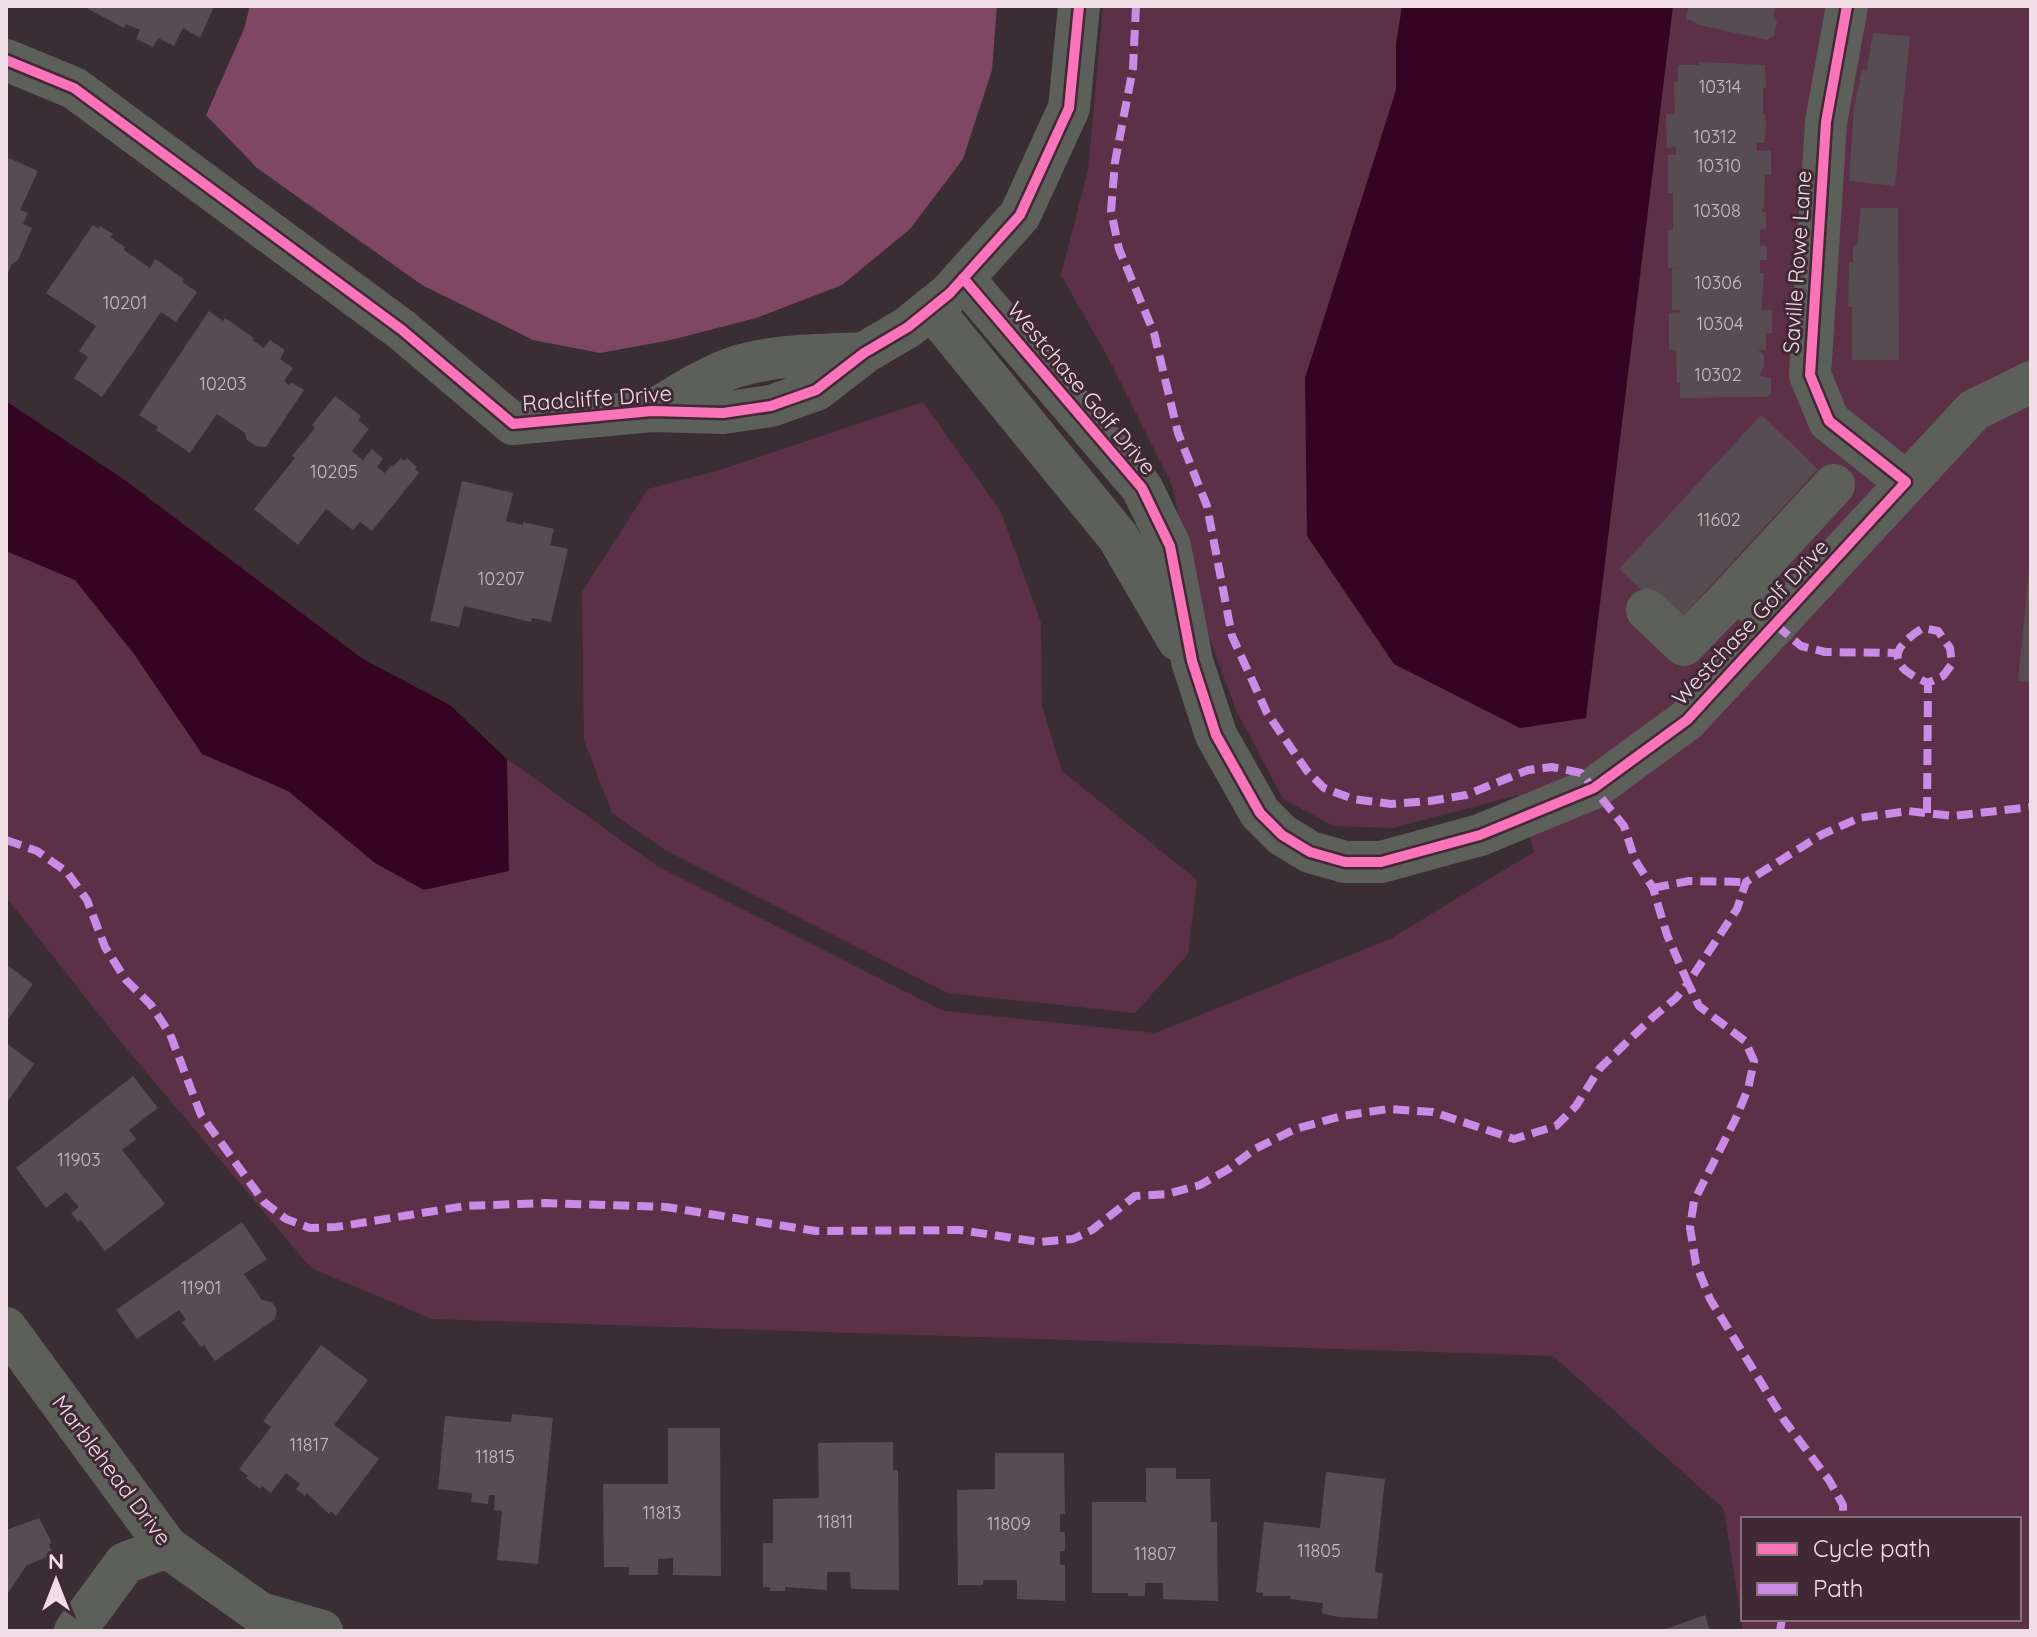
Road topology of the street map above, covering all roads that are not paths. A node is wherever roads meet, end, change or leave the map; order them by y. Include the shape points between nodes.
1 (1079, 6) edge
2 (1847, 6) edge
3 (6, 60) edge
4 (963, 278) junction
5 (931, 308) junction
6 (2031, 382) edge
7 (1906, 482) junction
8 (1834, 485) dead end
9 (1738, 589) junction
10 (1647, 610) dead end
11 (1776, 625) junction
12 (1192, 661) junction
13 (6, 1328) edge
14 (167, 1547) junction
15 (75, 1631) edge
16 (322, 1631) edge

1 - 4 street, Radcliffe Drive via 1069,108 1020,215
2 - 7 street, Saville Rowe Lane via 1826,122 1810,375 1829,421
3 - 5 street, Radcliffe Drive via 74,88 402,330 513,424 652,411 735,368 770,359 864,353
4 - 5 street, Radcliffe Drive
4 - 12 street, Westchase Golf Drive via 1142,488 1170,546
5 - 12 street, Westchase Golf Drive via 1118,537
6 - 7 street, Westchase Golf Drive via 1974,410
7 - 11 street, Westchase Golf Drive
8 - 9 street
9 - 10 street via 1684,645
9 - 11 street
11 - 12 street, Westchase Golf Drive via 1687,720 1594,788 1480,835 1381,862 1345,862 1310,852 1260,813 1216,735
13 - 14 street, Marblehead Drive
14 - 15 street via 125,1563
14 - 16 street, Marblehead Drive via 260,1613

